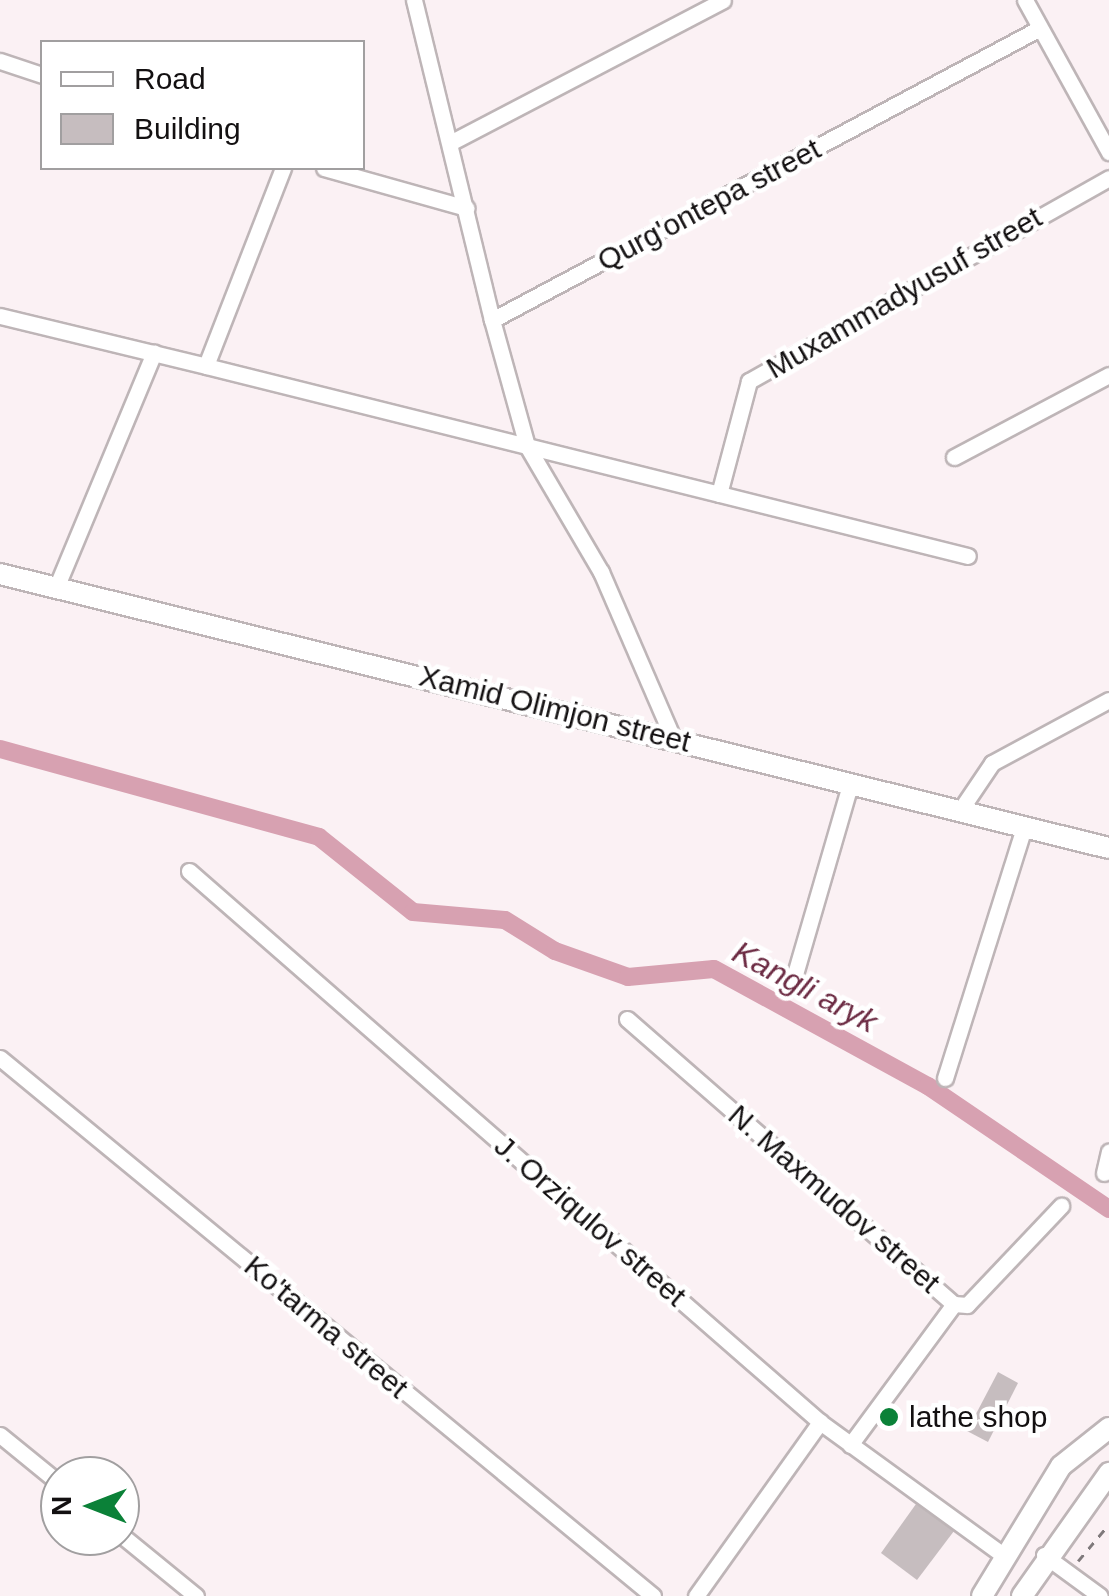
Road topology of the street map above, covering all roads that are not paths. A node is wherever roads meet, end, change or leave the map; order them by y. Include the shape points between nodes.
1 (414, 0) edge
2 (723, 0) edge
3 (1025, 0) edge
4 (1040, 28) junction
5 (0, 61) edge
6 (40, 74) edge
7 (1104, 129) edge
8 (450, 142) junction
9 (1109, 152) edge
10 (282, 170) edge
11 (331, 170) edge
12 (1109, 178) edge
13 (466, 208) junction
14 (0, 316) edge
15 (492, 320) junction
16 (154, 354) junction
17 (206, 366) junction
18 (1109, 375) edge
19 (527, 446) junction
20 (954, 457) dead end
21 (718, 494) junction
22 (968, 556) dead end
23 (0, 574) edge
24 (56, 588) junction
25 (1109, 700) edge
26 (672, 736) junction
27 (850, 785) junction
28 (959, 812) junction
29 (1024, 828) junction
30 (1109, 848) edge
31 (189, 870) dead end
32 (791, 988) dead end
33 (627, 1019) dead end
34 (0, 1058) edge
35 (945, 1078) dead end
36 (1109, 1152) edge
37 (1104, 1173) dead end
38 (1061, 1206) dead end
39 (954, 1304) junction
40 (820, 1422) junction
41 (1109, 1428) edge
42 (0, 1435) edge
43 (850, 1445) junction
44 (40, 1468) edge
45 (1109, 1473) edge
46 (140, 1550) edge
47 (1044, 1555) junction
48 (1003, 1556) junction
49 (196, 1596) edge
50 (652, 1596) edge
51 (696, 1596) edge
52 (982, 1596) edge
53 (1022, 1596) edge
54 (1100, 1596) edge

1 - 8 street
2 - 8 street
3 - 4 street
4 - 7 street
4 - 15 street, Qurg'ontepa street
5 - 6 street
7 - 9 street
8 - 13 street
10 - 17 street
11 - 13 street
12 - 21 street, Muxammadyusuf street via 749,381
13 - 15 street
14 - 16 street
15 - 19 street
16 - 17 street
16 - 24 street
17 - 19 street
18 - 20 street
19 - 21 street
19 - 26 street via 601,572
21 - 22 street
23 - 24 main road, Xamid Olimjon street
24 - 26 main road, Xamid Olimjon street
25 - 28 street via 992,763
26 - 27 main road, Xamid Olimjon street
27 - 28 main road, Xamid Olimjon street
27 - 32 street
28 - 29 main road, Xamid Olimjon street
29 - 30 main road, Xamid Olimjon street
29 - 35 street
31 - 40 street, J. Orziqulov street
33 - 39 street, N. Maxmudov street
34 - 50 street, Ko'tarma street
36 - 37 street
38 - 39 street via 967,1305
39 - 43 street, N. Maxmudov street
40 - 43 street, J. Orziqulov street
40 - 51 street
41 - 48 main road via 1061,1466
42 - 44 street
43 - 48 street, J. Orziqulov street
45 - 47 main road
46 - 49 street
47 - 53 main road
47 - 54 street
48 - 52 main road

